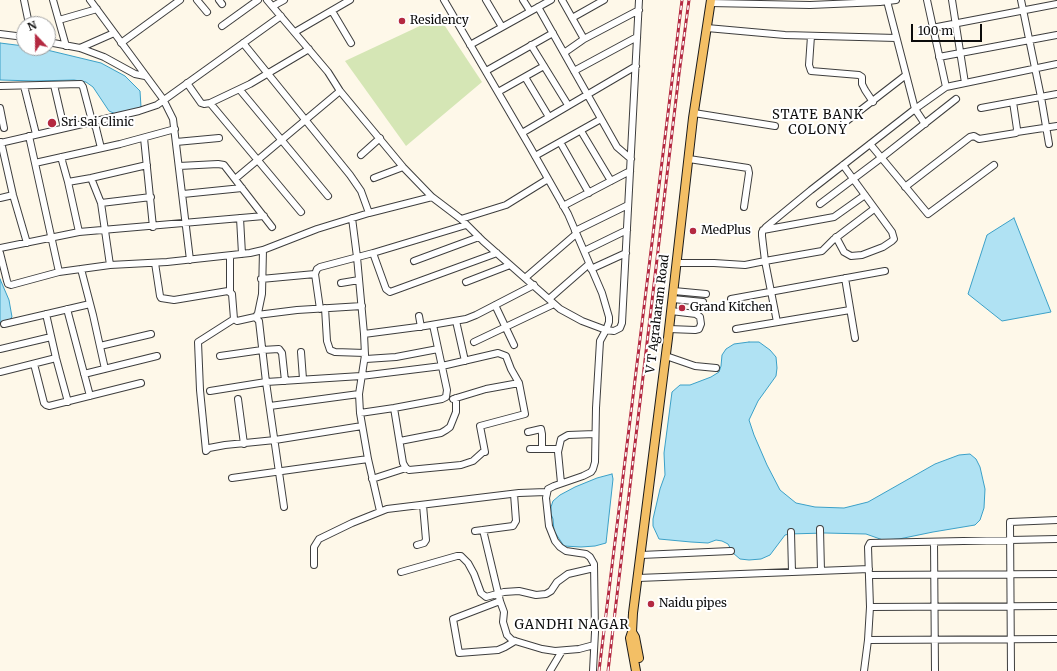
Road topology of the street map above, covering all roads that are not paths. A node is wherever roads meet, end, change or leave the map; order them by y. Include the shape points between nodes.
1 (25, 0) edge
2 (53, 0) edge
3 (90, 0) edge
4 (180, 0) edge
5 (197, 0) edge
6 (258, 0) edge
7 (267, 0) edge
8 (284, 0) edge
9 (350, 0) edge
10 (444, 0) edge
11 (486, 0) edge
12 (523, 0) edge
13 (551, 0) edge
14 (562, 0) edge
15 (604, 0) edge
16 (639, 0) edge
17 (896, 0) edge
18 (927, 0) edge
19 (952, 0) edge
20 (1021, 0) edge
21 (710, 1) edge
22 (854, 1) edge
23 (887, 1) junction
24 (1057, 4) edge
25 (273, 6) junction
26 (538, 7) junction
27 (97, 9) junction
28 (639, 10) junction
29 (1023, 10) junction
30 (332, 11) junction
31 (530, 11) junction
32 (207, 12) dead end
33 (28, 16) edge
34 (281, 16) junction
35 (572, 18) junction
36 (59, 20) junction
37 (955, 24) junction
38 (222, 26) dead end
39 (502, 27) junction
40 (707, 28) junction
41 (932, 28) junction
42 (295, 32) junction
43 (114, 33) junction
44 (553, 33) junction
45 (0, 34) edge
46 (1057, 35) edge
47 (16, 36) edge
48 (811, 36) junction
49 (637, 38) junction
50 (896, 38) junction
51 (584, 39) junction
52 (1029, 40) junction
53 (121, 43) junction
54 (243, 43) junction
55 (351, 43) dead end
56 (56, 44) edge
57 (470, 45) junction
58 (531, 45) junction
59 (66, 46) junction
60 (80, 48) junction
61 (309, 49) junction
62 (564, 53) junction
63 (960, 53) junction
64 (939, 56) junction
65 (1057, 64) edge
66 (544, 66) junction
67 (636, 66) junction
68 (1035, 68) junction
69 (486, 71) junction
70 (574, 71) junction
71 (268, 74) junction
72 (145, 76) junction
73 (906, 76) junction
74 (525, 77) junction
75 (187, 83) junction
76 (965, 83) junction
77 (54, 85) junction
78 (0, 86) edge
79 (24, 86) junction
80 (946, 87) junction
81 (240, 90) junction
82 (340, 91) junction
83 (498, 92) junction
84 (587, 94) junction
85 (1057, 94) edge
86 (1041, 97) junction
87 (163, 99) junction
88 (956, 100) dead end
89 (873, 102) junction
90 (1013, 102) junction
91 (210, 103) junction
92 (568, 105) junction
93 (0, 108) edge
94 (981, 108) dead end
95 (915, 109) junction
96 (694, 113) junction
97 (549, 116) junction
98 (601, 119) junction
99 (306, 120) junction
100 (92, 121) junction
101 (844, 124) dead end
102 (925, 124) junction
103 (775, 126) dead end
104 (1057, 126) edge
105 (4, 128) dead end
106 (64, 128) junction
107 (1046, 128) junction
108 (175, 129) junction
109 (581, 131) junction
110 (1017, 132) junction
111 (522, 133) junction
112 (36, 134) junction
113 (29, 136) junction
114 (144, 138) junction
115 (219, 138) dead end
116 (380, 138) junction
117 (281, 140) junction
118 (176, 142) junction
119 (560, 142) junction
120 (1, 143) edge
121 (870, 144) junction
122 (1049, 144) dead end
123 (101, 148) junction
124 (361, 155) dead end
125 (535, 156) junction
126 (61, 157) junction
127 (881, 158) junction
128 (257, 159) junction
129 (631, 159) junction
130 (689, 159) junction
131 (35, 163) junction
132 (147, 165) junction
133 (843, 165) junction
134 (994, 165) dead end
135 (179, 166) junction
136 (403, 168) junction
137 (7, 170) junction
138 (630, 171) junction
139 (0, 172) edge
140 (91, 178) junction
141 (374, 178) dead end
142 (235, 179) junction
143 (548, 179) junction
144 (853, 179) junction
145 (611, 181) junction
146 (68, 182) junction
147 (905, 187) junction
148 (242, 188) junction
149 (589, 193) junction
150 (183, 194) junction
151 (13, 195) junction
152 (865, 195) junction
153 (328, 196) dead end
154 (151, 197) junction
155 (432, 197) junction
156 (0, 198) edge
157 (100, 204) junction
158 (820, 204) dead end
159 (628, 205) junction
160 (563, 206) junction
161 (744, 207) dead end
162 (874, 209) junction
163 (301, 212) dead end
164 (369, 213) junction
165 (264, 216) junction
166 (240, 218) junction
167 (352, 218) junction
168 (460, 219) junction
169 (186, 224) junction
170 (466, 225) junction
171 (153, 227) junction
172 (272, 227) dead end
173 (104, 230) junction
174 (627, 230) junction
175 (763, 230) junction
176 (79, 232) junction
177 (576, 233) junction
178 (51, 237) junction
179 (479, 237) junction
180 (836, 237) junction
181 (27, 243) junction
182 (0, 248) edge
183 (263, 250) junction
184 (584, 251) junction
185 (0, 253) edge
186 (373, 253) junction
187 (497, 253) junction
188 (626, 253) junction
189 (242, 254) junction
190 (230, 256) junction
191 (357, 257) junction
192 (190, 260) junction
193 (414, 261) dead end
194 (764, 262) junction
195 (677, 263) junction
196 (155, 264) junction
197 (110, 265) junction
198 (510, 265) junction
199 (590, 267) junction
200 (82, 269) junction
201 (885, 271) dead end
202 (59, 272) junction
203 (315, 274) junction
204 (525, 278) junction
205 (845, 278) junction
206 (261, 279) junction
207 (359, 280) junction
208 (466, 282) dead end
209 (341, 284) dead end
210 (534, 285) junction
211 (230, 291) junction
212 (771, 291) junction
213 (706, 294) dead end
214 (673, 295) junction
215 (731, 299) dead end
216 (552, 302) junction
217 (703, 302) dead end
218 (90, 304) junction
219 (495, 305) junction
220 (362, 306) junction
221 (67, 309) junction
222 (322, 309) junction
223 (850, 310) junction
224 (671, 311) junction
225 (46, 314) junction
226 (419, 316) dead end
227 (257, 317) junction
228 (234, 319) junction
229 (456, 321) junction
230 (777, 322) junction
231 (4, 324) dead end
232 (433, 325) junction
233 (421, 327) junction
234 (506, 328) junction
235 (669, 329) junction
236 (736, 329) dead end
237 (606, 330) junction
238 (151, 334) dead end
239 (364, 334) junction
240 (51, 337) junction
241 (855, 338) dead end
242 (474, 342) dead end
243 (514, 345) dead end
244 (100, 346) junction
245 (0, 349) edge
246 (438, 349) junction
247 (262, 350) junction
248 (301, 352) dead end
249 (365, 352) junction
250 (157, 356) dead end
251 (220, 356) dead end
252 (666, 356) junction
253 (56, 358) junction
254 (366, 360) dead end
255 (465, 361) junction
256 (34, 364) junction
257 (442, 366) junction
258 (716, 368) dead end
259 (105, 369) junction
260 (0, 372) edge
261 (84, 374) junction
262 (361, 376) junction
263 (303, 379) junction
264 (285, 381) junction
265 (266, 382) junction
266 (141, 383) dead end
267 (519, 383) junction
268 (210, 391) dead end
269 (359, 394) junction
270 (90, 396) junction
271 (446, 396) junction
272 (456, 398) junction
273 (238, 399) dead end
274 (68, 402) junction
275 (270, 406) junction
276 (394, 408) junction
277 (360, 413) junction
278 (362, 426) junction
279 (528, 432) dead end
280 (595, 434) junction
281 (275, 440) junction
282 (400, 441) junction
283 (244, 444) junction
284 (530, 449) dead end
285 (542, 449) junction
286 (558, 449) junction
287 (368, 459) junction
288 (406, 468) junction
289 (278, 472) junction
290 (232, 478) dead end
291 (372, 479) junction
292 (562, 483) junction
293 (546, 492) junction
294 (514, 494) junction
295 (423, 505) junction
296 (284, 507) dead end
297 (380, 511) junction
298 (1057, 520) edge
299 (820, 529) dead end
300 (483, 530) junction
301 (475, 531) dead end
302 (791, 532) dead end
303 (1057, 539) edge
304 (1010, 540) junction
305 (934, 542) junction
306 (417, 545) dead end
307 (731, 551) dead end
308 (641, 555) junction
309 (314, 565) dead end
310 (594, 568) junction
311 (821, 571) junction
312 (401, 572) dead end
313 (792, 572) junction
314 (869, 572) junction
315 (935, 574) junction
316 (1011, 574) junction
317 (1057, 574) edge
318 (638, 578) junction
319 (498, 593) junction
320 (500, 601) junction
321 (936, 606) junction
322 (1011, 606) junction
323 (1057, 606) edge
324 (870, 607) junction
325 (632, 632) junction
326 (1011, 639) junction
327 (1057, 639) edge
328 (868, 640) junction
329 (515, 641) junction
330 (936, 641) junction
331 (594, 645) junction
332 (562, 651) junction
333 (550, 671) edge
334 (593, 671) edge
335 (636, 671) edge
336 (641, 671) edge
337 (864, 671) edge
338 (935, 671) edge
339 (1011, 671) edge

1 - 33 street
2 - 36 street
3 - 27 street
4 - 53 street
5 - 32 street
6 - 38 street
7 - 25 street
8 - 25 street
9 - 30 street
10 - 57 street
11 - 39 street
12 - 31 street
13 - 26 street
14 - 35 street
15 - 35 street
16 - 28 street
17 - 23 street
18 - 41 street
19 - 37 street
20 - 29 street
21 - 22 street via 810,5
21 - 40 main road, V T Agraharam Road
22 - 23 street
23 - 50 street
24 - 29 street
25 - 34 street
26 - 31 street
26 - 44 street
27 - 36 street
27 - 43 street
28 - 49 street
28 - 51 street
29 - 37 street
29 - 52 street
30 - 42 street
30 - 55 street
31 - 39 street
34 - 42 street
34 - 54 street
35 - 51 street
36 - 59 street
37 - 41 street
37 - 63 street
39 - 57 street
40 - 48 street
40 - 96 main road, V T Agraharam Road
41 - 64 street
42 - 61 street
43 - 53 street
43 - 60 street
44 - 58 street
44 - 62 street
45 - 47 street
46 - 52 street
48 - 50 street
48 - 89 street via 811,71 859,75
49 - 67 street
49 - 70 street
50 - 73 street
51 - 62 street
52 - 63 street
52 - 68 street
53 - 72 street
54 - 71 street
54 - 75 street
56 - 59 street
57 - 69 street
58 - 66 street
58 - 69 street
59 - 60 street
60 - 72 street
61 - 71 street
61 - 82 street
62 - 70 street
63 - 64 street
63 - 76 street
64 - 80 street
65 - 68 street
66 - 74 street
66 - 92 street
67 - 84 street
67 - 129 street
68 - 76 street
68 - 86 street
69 - 83 street
70 - 84 street
71 - 81 street
71 - 99 street
72 - 87 street
73 - 89 street
73 - 95 street
74 - 83 street
74 - 97 street
75 - 87 street
75 - 91 street via 201,103
76 - 80 street
77 - 79 street
77 - 100 street via 83,85
77 - 106 street
78 - 79 street
79 - 112 street
80 - 95 street
81 - 91 street
81 - 117 street
82 - 99 street
82 - 116 street
83 - 111 street
84 - 92 street
84 - 98 street
85 - 86 street
86 - 90 street
86 - 107 street
87 - 100 street via 157,105 146,109
87 - 108 street
88 - 102 street
89 - 101 street
90 - 94 street
90 - 110 street
91 - 128 street
92 - 97 street
93 - 105 street
95 - 102 street
95 - 121 street
96 - 103 street
96 - 130 main road, V T Agraharam Road
97 - 111 street
98 - 109 street
98 - 129 street via 617,146
99 - 117 street
99 - 164 street via 356,183
100 - 106 street
100 - 123 street
102 - 127 street
104 - 107 street
106 - 112 street
107 - 110 street
107 - 122 street
108 - 114 street
108 - 118 street
109 - 119 street
109 - 145 street
110 - 147 street via 979,139 970,137
111 - 125 street
112 - 113 street
113 - 120 street
113 - 131 street
114 - 123 street
114 - 132 street
115 - 118 street
116 - 124 street
116 - 136 street
117 - 128 street
117 - 153 street
118 - 135 street
119 - 125 street
119 - 149 street
120 - 137 street
121 - 127 street
121 - 133 street
123 - 126 street
125 - 143 street
126 - 131 street
126 - 146 street
127 - 144 street
127 - 147 street
128 - 142 street
128 - 163 street
129 - 138 street
130 - 161 street via 748,168
130 - 195 main road, V T Agraharam Road
131 - 178 street
132 - 140 street
132 - 154 street
133 - 144 street
133 - 175 street
134 - 147 street via 929,214
135 - 142 street via 222,164
135 - 150 street
136 - 141 street
136 - 155 street
137 - 139 street
137 - 151 street
138 - 145 street
138 - 159 street
140 - 146 street
140 - 157 street
142 - 148 street
143 - 160 street
143 - 168 street via 506,205
144 - 152 street
144 - 158 street
145 - 149 street
146 - 176 street
148 - 150 street
148 - 165 street
149 - 160 street
150 - 169 street
151 - 156 street
151 - 181 street
152 - 162 street
152 - 175 street via 834,217
154 - 157 street
154 - 171 street
155 - 164 street
155 - 168 street
157 - 173 street
159 - 174 street
159 - 177 street
160 - 177 street
162 - 180 street
162 - 180 street via 893,234 894,239 888,245 862,255 851,256 844,252
164 - 167 street
165 - 166 street
165 - 172 street
166 - 169 street
166 - 189 street
167 - 183 street
167 - 191 street
168 - 170 street
169 - 171 street
169 - 192 street
170 - 179 street
170 - 186 street
171 - 173 street
173 - 176 street
173 - 197 street
174 - 184 street
174 - 188 street
175 - 194 street
176 - 178 street
177 - 184 street
177 - 204 street
178 - 181 street
178 - 202 street
179 - 187 street
179 - 193 street
180 - 194 street via 822,251
181 - 182 street
183 - 189 street
183 - 206 street
184 - 199 street
185 - 202 street via 9,284
186 - 187 street via 386,290 390,292
186 - 191 street
187 - 198 street
188 - 199 street
188 - 237 street via 622,324 614,332
189 - 190 street
190 - 192 street
190 - 211 street
191 - 203 street via 324,265 317,269
191 - 207 street
192 - 196 street
194 - 195 street via 745,265 714,262
194 - 212 street
195 - 214 main road, V T Agraharam Road
196 - 197 street
196 - 211 street via 160,296 163,299 174,300
197 - 200 street
198 - 204 street
198 - 208 street
199 - 216 street
199 - 237 street via 609,317
200 - 202 street
200 - 218 street
201 - 205 street
203 - 206 street
203 - 222 street
204 - 210 street
205 - 212 street
205 - 223 street
206 - 227 street via 262,294
207 - 209 street
207 - 220 street
210 - 216 street
210 - 219 street
211 - 228 street
212 - 215 street
212 - 230 street
213 - 214 street
214 - 217 street
214 - 224 main road, V T Agraharam Road
216 - 234 street
216 - 237 street via 560,310
218 - 221 street
218 - 244 street
219 - 229 street via 476,315
219 - 234 street
220 - 222 street
220 - 239 street
221 - 225 street
221 - 261 street
222 - 227 street
222 - 249 street via 330,350
223 - 230 street
223 - 241 street
224 - 235 main road, V T Agraharam Road
224 - 235 street via 699,315 701,324 695,330
225 - 231 street
225 - 240 street
226 - 233 street
227 - 228 street via 237,321
227 - 247 street
228 - 283 street via 198,342 200,390 206,451 225,445
229 - 232 street
229 - 255 street
230 - 236 street
232 - 233 street
232 - 246 street
233 - 239 street
234 - 242 street
234 - 243 street
235 - 252 main road, V T Agraharam Road
237 - 280 street via 599,348
238 - 244 street
239 - 249 street
240 - 245 street
240 - 253 street
244 - 259 street
246 - 254 street
246 - 257 street
247 - 251 street
247 - 264 street via 280,351
247 - 265 street
248 - 263 street
249 - 262 street
250 - 259 street
252 - 258 street via 695,366
252 - 308 main road, V T Agraharam Road
253 - 256 street
253 - 274 street
255 - 257 street
255 - 267 street via 498,353 504,354
256 - 260 street
256 - 274 street via 46,405
257 - 262 street
257 - 271 street
259 - 261 street
261 - 270 street
262 - 263 street
262 - 269 street
263 - 264 street
264 - 265 street
265 - 268 street
265 - 275 street
266 - 270 street
267 - 272 street
267 - 288 street via 525,414 480,426 485,452 473,461 461,465 409,470
269 - 275 street
269 - 277 street
270 - 274 street
271 - 272 street
271 - 276 street via 442,399
272 - 282 street via 456,412 450,427 440,433
273 - 283 street
275 - 281 street
276 - 277 street
276 - 282 street
277 - 278 street
278 - 281 street
278 - 287 street
279 - 285 street via 542,430
280 - 286 street via 566,435 561,439
280 - 292 street via 595,462 591,472
281 - 283 street
281 - 289 street
282 - 288 street
284 - 285 street
285 - 286 street
286 - 292 street
287 - 289 street
287 - 291 street
288 - 291 street
289 - 290 street
289 - 296 street
291 - 297 street
292 - 293 street
293 - 294 street
293 - 310 street via 549,526 554,541 566,551 586,554 594,561
294 - 295 street
294 - 300 street via 515,524 511,527
295 - 297 street
295 - 306 street via 426,540
297 - 309 street via 319,539 314,547
298 - 304 street via 1010,522
299 - 311 street
300 - 301 street
300 - 319 street
302 - 313 street
303 - 304 street
304 - 305 street
304 - 316 street
305 - 314 street via 870,544
305 - 315 street
307 - 308 street
308 - 318 main road, V T Agraharam Road
310 - 319 street via 568,574 546,594 519,591
310 - 331 street
311 - 313 street
311 - 314 street
312 - 319 street via 461,556 474,574 481,593 491,597
313 - 318 street
314 - 315 street
314 - 324 street
315 - 316 street
315 - 321 street
316 - 317 street
316 - 322 street
318 - 325 main road, V T Agraharam Road
319 - 320 street
320 - 329 street via 504,612 503,622 509,638
320 - 329 street via 454,619 459,653 498,650
321 - 322 street
321 - 324 street
321 - 330 street
322 - 323 street
322 - 326 street
324 - 328 street
325 - 335 main road, V T Agraharam Road via 630,638
325 - 336 main road, V T Agraharam Road
326 - 327 street
326 - 330 street
326 - 339 street
328 - 330 street
328 - 337 street
329 - 332 street via 549,651
330 - 338 street
331 - 332 street
331 - 334 street
332 - 333 street

